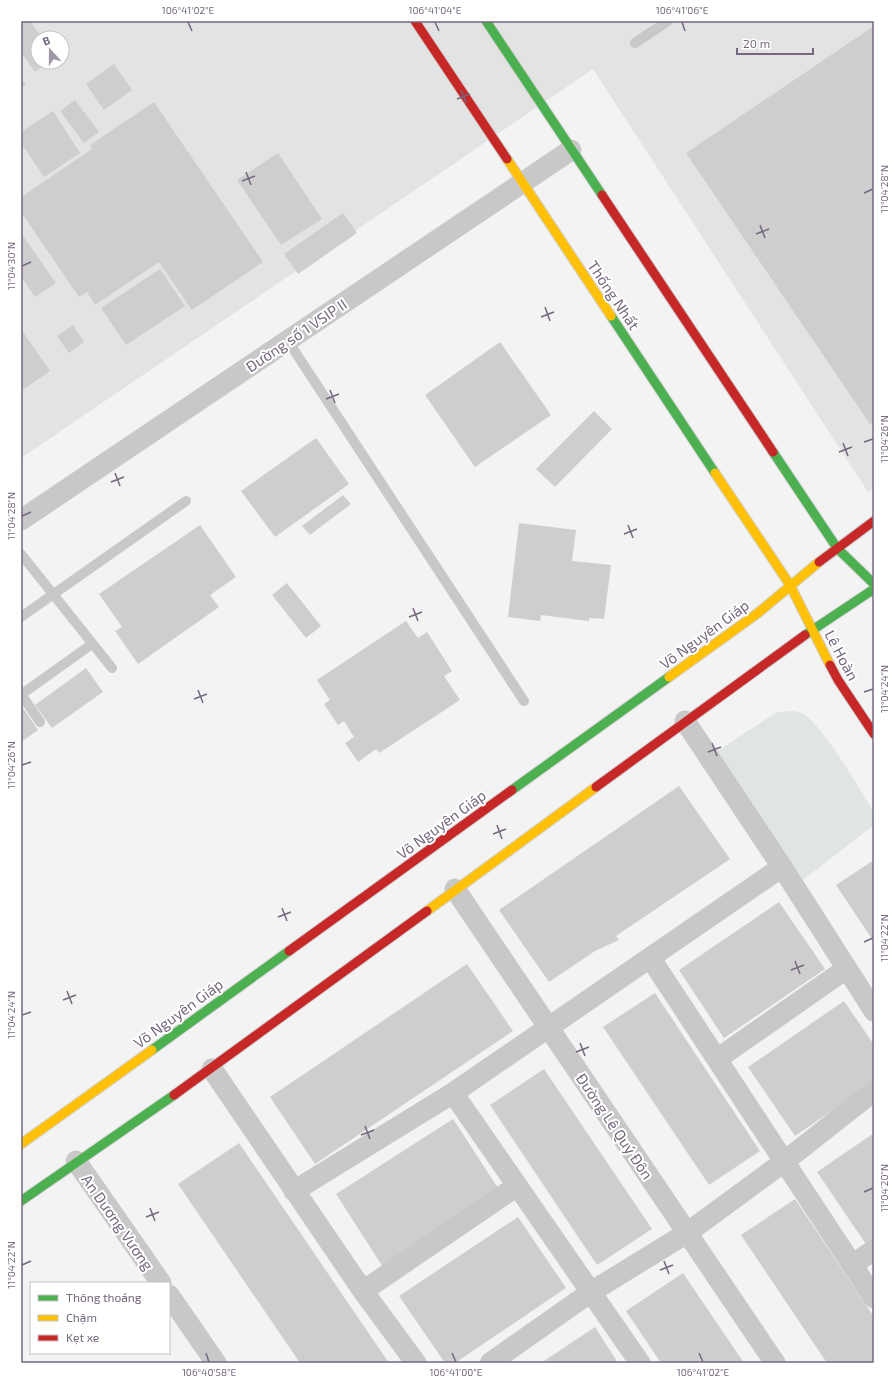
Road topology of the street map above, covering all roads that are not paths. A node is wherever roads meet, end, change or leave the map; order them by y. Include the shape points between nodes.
1 (415, 21) edge
2 (486, 21) edge
3 (668, 21) edge
4 (635, 43) dead end
5 (571, 150) junction
6 (523, 182) junction
7 (288, 341) junction
8 (186, 500) dead end
9 (21, 520) edge
10 (874, 521) edge
11 (838, 548) junction
12 (21, 554) edge
13 (874, 584) edge
14 (790, 585) junction
15 (874, 589) edge
16 (54, 595) junction
17 (21, 617) edge
18 (812, 629) junction
19 (92, 644) junction
20 (112, 668) dead end
21 (21, 694) edge
22 (524, 701) dead end
23 (685, 721) junction
24 (40, 722) dead end
25 (874, 734) edge
26 (782, 867) junction
27 (455, 889) junction
28 (651, 958) junction
29 (846, 969) junction
30 (874, 1011) edge
31 (548, 1028) junction
32 (717, 1059) junction
33 (212, 1069) junction
34 (874, 1091) edge
35 (453, 1093) junction
36 (21, 1144) edge
37 (76, 1161) junction
38 (785, 1161) junction
39 (517, 1186) junction
40 (294, 1191) junction
41 (21, 1201) edge
42 (687, 1233) junction
43 (874, 1250) edge
44 (852, 1265) junction
45 (160, 1282) edge
46 (362, 1291) junction
47 (591, 1292) junction
48 (170, 1296) edge
49 (874, 1298) edge
50 (216, 1363) edge
51 (416, 1363) edge
52 (490, 1363) edge
53 (640, 1363) edge
54 (775, 1363) edge

1 - 6 main road, Thống Nhất
2 - 5 main road
3 - 4 lane
5 - 6 street, Đường số 1 VSIP II
5 - 11 main road
6 - 7 street, Đường số 1 VSIP II
6 - 14 main road, Thống Nhất
7 - 9 street, Đường số 1 VSIP II
7 - 22 lane
8 - 16 lane
10 - 11 main road, Võ Nguyên Giáp
11 - 13 main road
11 - 14 main road, Võ Nguyên Giáp
12 - 16 lane
14 - 18 main road, Thống Nhất
14 - 36 main road, Võ Nguyên Giáp via 758,613
15 - 18 main road
16 - 17 lane
16 - 19 lane
18 - 23 main road
18 - 25 main road, Lê Hoàn via 838,680
19 - 20 lane
19 - 21 lane
21 - 24 lane
23 - 26 street
23 - 27 main road
26 - 28 street
26 - 29 street
27 - 31 street, Đường Lê Quý Đôn
27 - 33 main road
28 - 31 street
28 - 32 street
29 - 30 street
29 - 32 street
31 - 35 street
31 - 42 street, Đường Lê Quý Đôn
32 - 38 street
33 - 37 main road
33 - 40 street
34 - 38 street
35 - 39 street
35 - 40 street
37 - 41 main road
37 - 45 street, An Dương Vương
38 - 42 street
38 - 44 street
39 - 46 street
39 - 47 street
40 - 46 street
42 - 47 street
42 - 54 street, Đường Lê Quý Đôn
43 - 44 street
44 - 49 street
46 - 51 street
47 - 52 street
47 - 53 street
48 - 50 street

